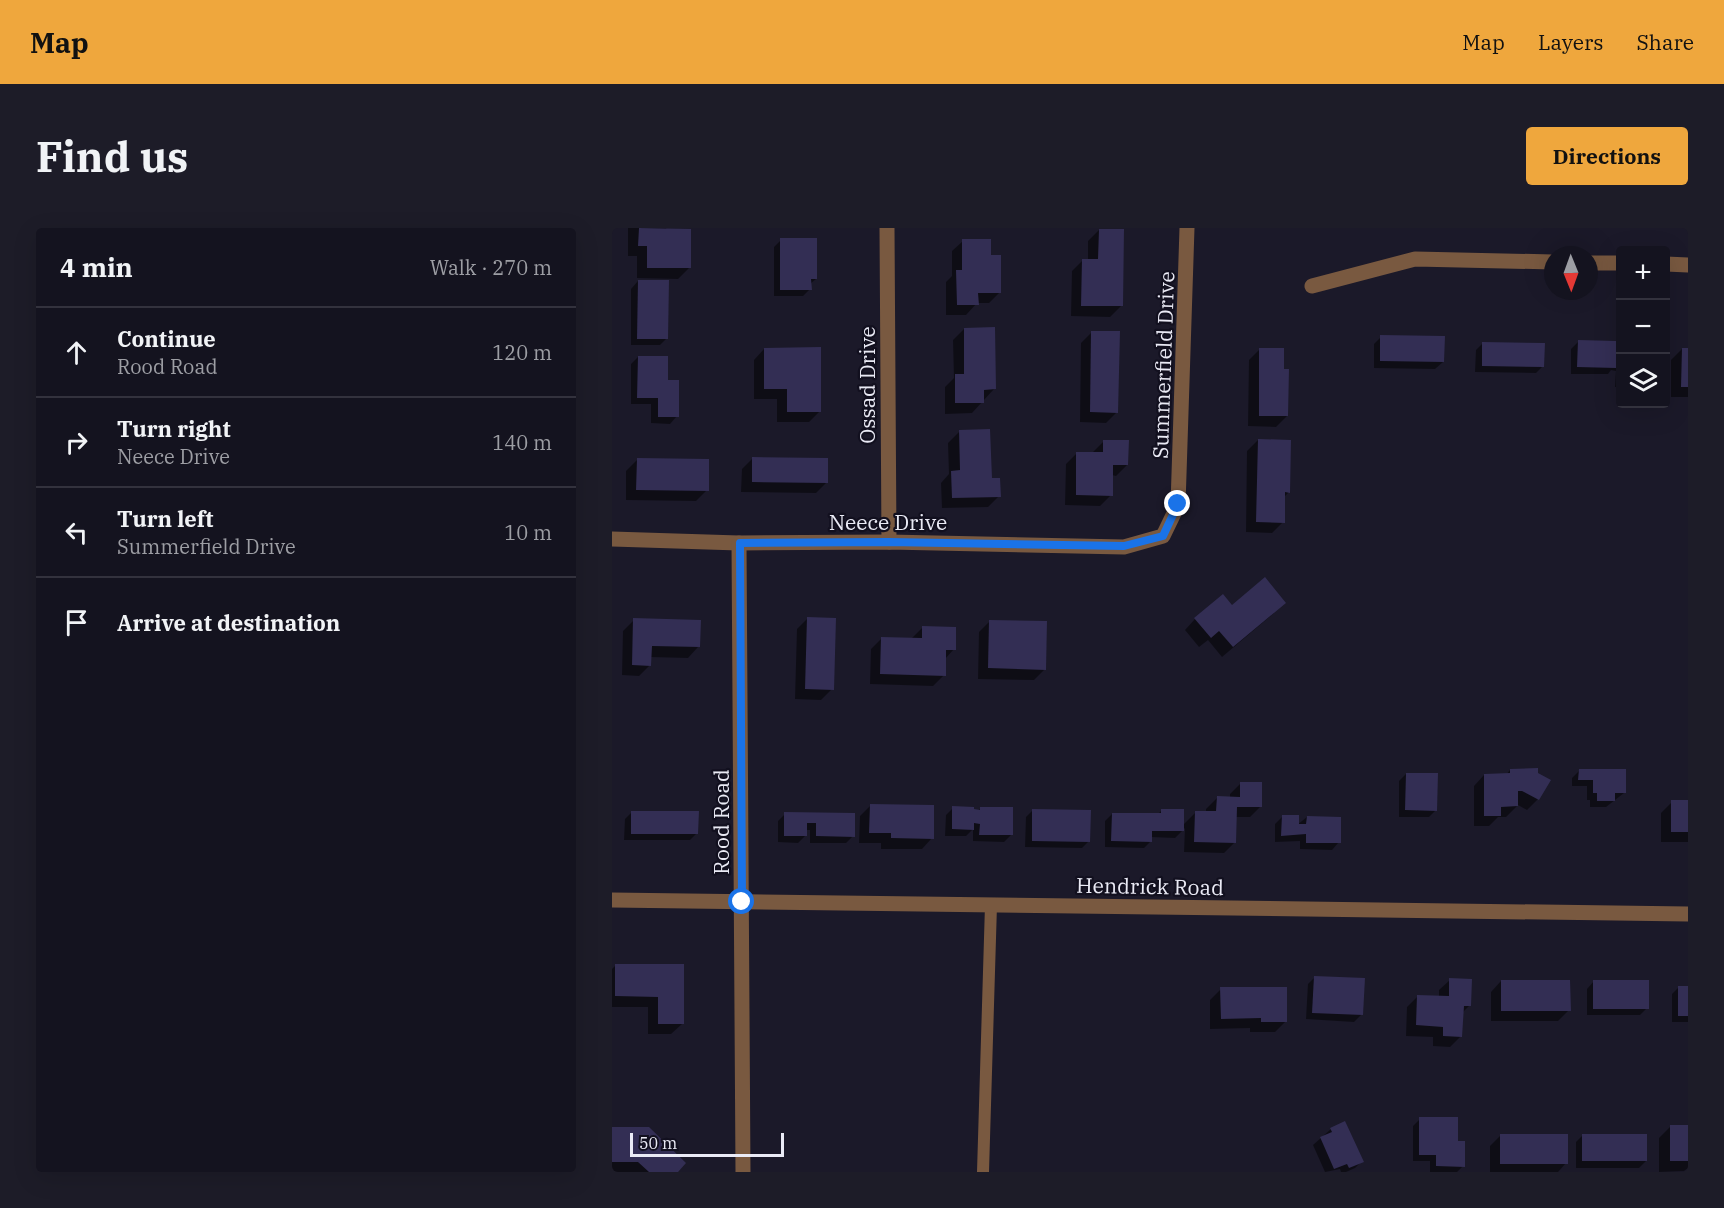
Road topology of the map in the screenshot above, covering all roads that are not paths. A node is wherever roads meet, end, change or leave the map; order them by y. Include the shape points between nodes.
1 (887, 228) edge
2 (1187, 228) edge
3 (1544, 262) edge
4 (1598, 263) edge
5 (1616, 263) edge
6 (1670, 264) edge
7 (1688, 265) edge
8 (1312, 286) dead end
9 (1163, 536) joint
10 (612, 538) edge
11 (889, 542) junction
12 (740, 543) junction
13 (612, 900) edge
14 (742, 902) junction
15 (991, 905) junction
16 (1688, 914) edge
17 (743, 1172) edge
18 (983, 1172) edge

1 - 11 street, Ossad Drive
2 - 9 street, Summerfield Drive via 1178,504
3 - 8 street via 1415,259
4 - 5 street
6 - 7 street
9 - 11 street, Neece Drive via 1124,546
10 - 12 street, Neece Drive
11 - 12 street, Neece Drive
12 - 14 street, Rood Road
13 - 14 street, Hendrick Road
14 - 15 street, Hendrick Road
14 - 17 street, Rood Road
15 - 16 street, Hendrick Road
15 - 18 lane

